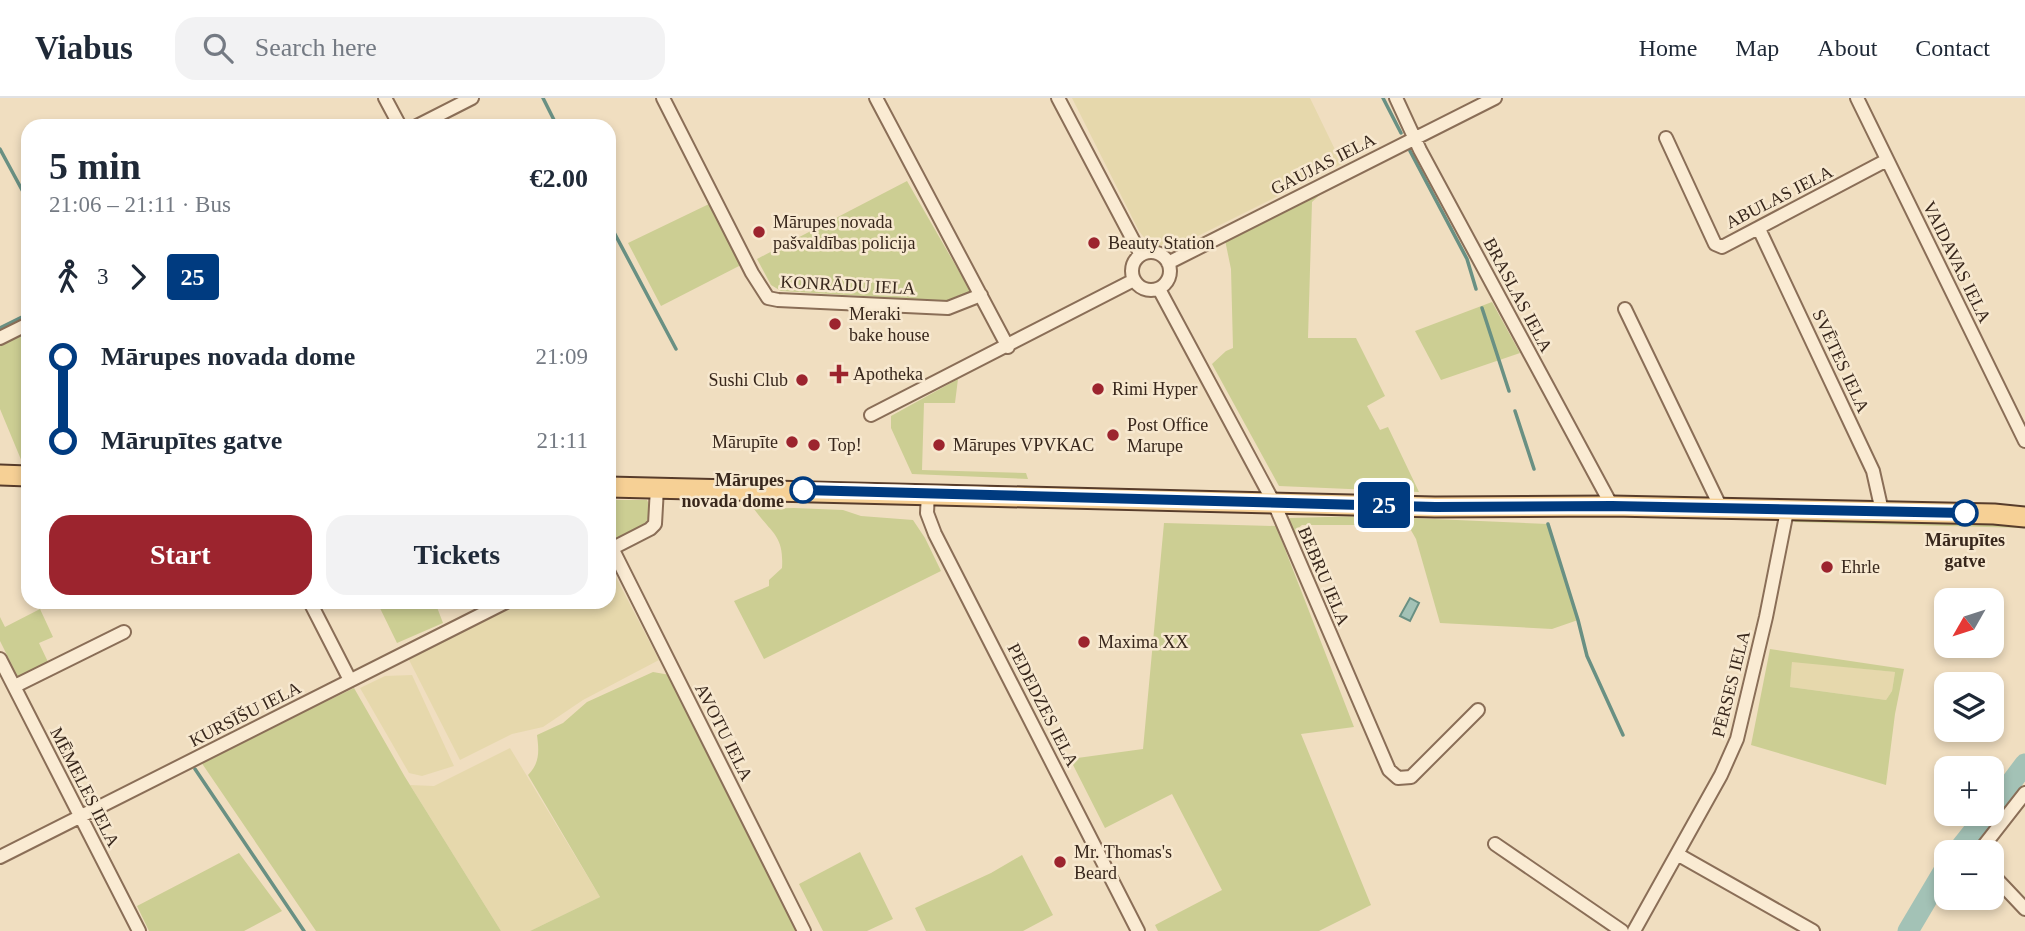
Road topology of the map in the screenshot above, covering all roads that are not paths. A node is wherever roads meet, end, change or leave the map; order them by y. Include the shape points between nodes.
1 (385, 98) edge
2 (472, 98) edge
3 (663, 98) edge
4 (876, 98) edge
5 (1058, 98) edge
6 (1396, 98) edge
7 (1495, 98) edge
8 (1857, 98) edge
9 (396, 119) edge
10 (431, 119) edge
11 (1415, 138) junction
12 (1665, 138) dead end
13 (1887, 160) junction
14 (1759, 229) junction
15 (1141, 256) junction
16 (1168, 263) junction
17 (1135, 280) junction
18 (1159, 289) junction
19 (981, 295) junction
20 (1625, 309) dead end
21 (21, 328) edge
22 (0, 338) edge
23 (1008, 347) junction
24 (871, 415) dead end
25 (2025, 441) edge
26 (0, 475) edge
27 (21, 476) edge
28 (616, 487) edge
29 (657, 488) junction
30 (928, 493) junction
31 (1274, 503) junction
32 (1612, 506) junction
33 (1721, 508) junction
34 (1787, 511) junction
35 (1882, 511) junction
36 (2025, 516) edge
37 (616, 546) edge
38 (616, 559) edge
39 (314, 609) edge
40 (492, 609) edge
41 (124, 632) dead end
42 (0, 659) edge
43 (350, 680) junction
44 (15, 686) junction
45 (1478, 710) dead end
46 (2025, 793) edge
47 (79, 817) junction
48 (1988, 840) edge
49 (1495, 844) dead end
50 (1677, 854) junction
51 (0, 857) edge
52 (2004, 887) edge
53 (2025, 909) edge
54 (139, 931) edge
55 (804, 931) edge
56 (1138, 931) edge
57 (1622, 931) edge
58 (1634, 931) edge
59 (1813, 931) edge

1 - 9 street
2 - 10 street
3 - 19 street, KONRĀDU IELA via 768,298 948,308
4 - 19 street
5 - 15 street
6 - 11 street, BRASLAS IELA
7 - 11 street, GAUJAS IELA
8 - 13 street, VAIDAVAS IELA
11 - 16 street, GAUJAS IELA
11 - 32 street, BRASLAS IELA
12 - 14 street, ABULAS IELA via 1715,244 1722,247
13 - 14 street, ABULAS IELA
13 - 25 street, VAIDAVAS IELA
14 - 35 street, SVĒTES IELA via 1873,471
15 - 16 street via 1156,253
15 - 17 street via 1133,267
16 - 18 street via 1169,278
17 - 18 street via 1145,289
17 - 23 street
18 - 31 street, BEBRU IELA
19 - 23 street
20 - 33 street
21 - 22 street
23 - 24 street
26 - 27 main road
28 - 29 main road
29 - 30 main road
29 - 37 street via 655,524
30 - 31 main road
30 - 56 street, PEDEDZES IELA via 927,513 935,534
31 - 32 main road
31 - 45 street, BEBRU IELA via 1389,769 1398,778 1411,777
32 - 33 main road
33 - 34 main road
34 - 35 main road
34 - 50 street, PĒRSES IELA via 1737,739
35 - 36 main road
38 - 55 street, AVOTU IELA
39 - 43 street
40 - 43 street, KURSĪŠU IELA
41 - 44 street
42 - 44 street, MĒMELES IELA
43 - 47 street, KURSĪŠU IELA
44 - 47 street, MĒMELES IELA
46 - 48 street
47 - 51 street, KURSĪŠU IELA
47 - 54 street, MĒMELES IELA
49 - 57 street
50 - 58 street, PĒRSES IELA
50 - 59 street
52 - 53 street

